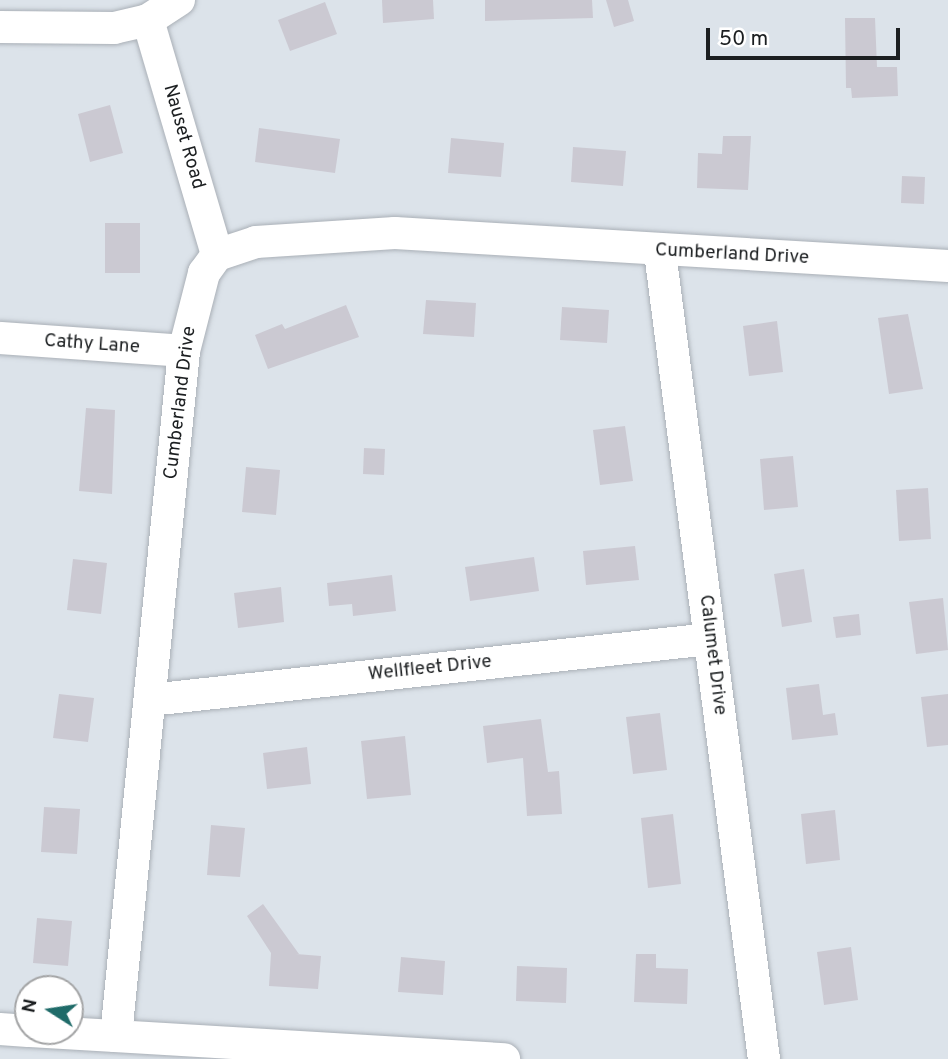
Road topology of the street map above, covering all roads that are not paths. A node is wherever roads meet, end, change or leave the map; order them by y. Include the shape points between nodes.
1 (179, 0) edge
2 (148, 20) junction
3 (0, 27) edge
4 (660, 252) junction
5 (217, 255) junction
6 (948, 266) edge
7 (0, 338) edge
8 (184, 351) junction
9 (710, 639) junction
10 (149, 700) junction
11 (84, 1034) edge
12 (117, 1036) junction
13 (505, 1059) edge
14 (764, 1059) edge

1 - 2 street
2 - 3 street via 99,30
2 - 5 street, Nauset Road
4 - 5 street, Cumberland Drive via 384,233 257,242
4 - 6 street, Cumberland Drive
4 - 9 street, Calumet Drive
5 - 8 street, Cumberland Drive via 204,273
7 - 8 street, Cathy Lane
8 - 10 street, Cumberland Drive
9 - 10 street, Wellfleet Drive
9 - 14 street, Calumet Drive
10 - 12 street, Cumberland Drive
11 - 12 street
12 - 13 street

